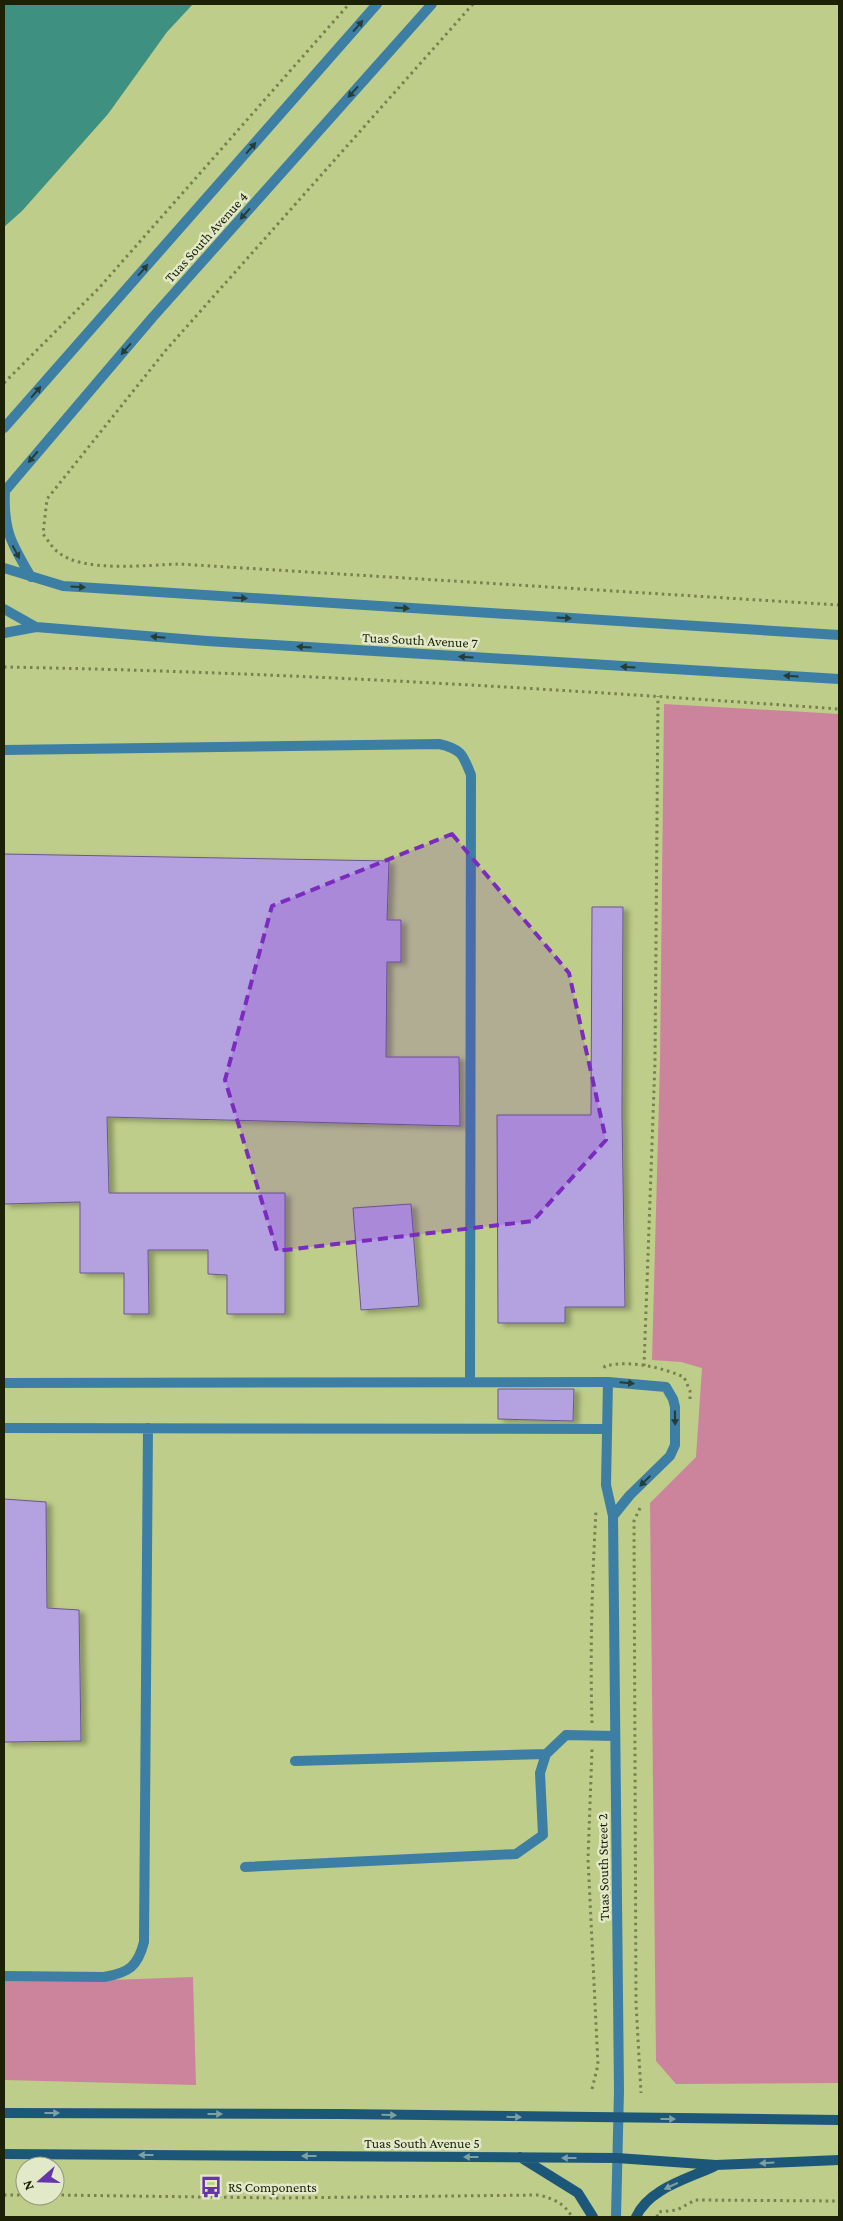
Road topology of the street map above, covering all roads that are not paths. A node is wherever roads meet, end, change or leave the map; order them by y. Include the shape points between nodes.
1 (378, 4) edge
2 (432, 4) edge
3 (4, 428) edge
4 (4, 491) edge
5 (4, 568) edge
6 (30, 577) junction
7 (4, 609) edge
8 (36, 627) junction
9 (4, 633) edge
10 (839, 635) edge
11 (839, 679) edge
12 (4, 750) edge
13 (470, 1381) junction
14 (605, 1382) junction
15 (4, 1383) edge
16 (4, 1428) edge
17 (148, 1428) junction
18 (606, 1429) junction
19 (613, 1516) junction
20 (615, 1736) junction
21 (546, 1754) junction
22 (295, 1761) dead end
23 (245, 1868) dead end
24 (4, 1976) edge
25 (4, 2113) edge
26 (619, 2118) junction
27 (839, 2120) edge
28 (4, 2154) edge
29 (520, 2158) junction
30 (617, 2158) junction
31 (839, 2160) edge
32 (716, 2166) junction
33 (593, 2217) edge
34 (616, 2217) edge
35 (636, 2217) edge

3 -> 1 street, Tuas South Avenue 4
2 -> 4 street, Tuas South Avenue 4 via 152,318
4 -> 6 street via 6,527
5 - 6 street
6 -> 10 street via 63,586
7 - 8 street, Tuas South Avenue 7
8 - 9 street
11 -> 8 street, Tuas South Avenue 7 via 207,641
12 - 13 street via 439,744 454,748 464,756 470,776
13 - 14 street
13 - 15 street
14 - 18 street, Tuas South Street 2
14 -> 19 street via 666,1387 675,1407 675,1445 670,1456
16 - 17 street
17 - 18 street
17 - 24 street via 144,1942 140,1958 129,1969 104,1978
18 - 19 street, Tuas South Street 2 via 606,1485
19 - 20 street, Tuas South Street 2
20 - 21 street via 566,1735
20 - 26 street, Tuas South Street 2
21 - 22 street
21 - 23 street via 540,1773 543,1835 516,1854
25 -> 26 main road, Tuas South Avenue 5
26 -> 27 main road, Tuas South Avenue 5
26 - 30 street, Tuas South Street 2
29 -> 28 main road, Tuas South Avenue 5
30 -> 29 main road, Tuas South Avenue 5
29 - 33 main road via 578,2192
30 - 32 main road, Tuas South Avenue 5
30 - 34 street, Tuas South Street 2
31 -> 32 main road, Tuas South Avenue 5
32 -> 35 main road via 652,2196

